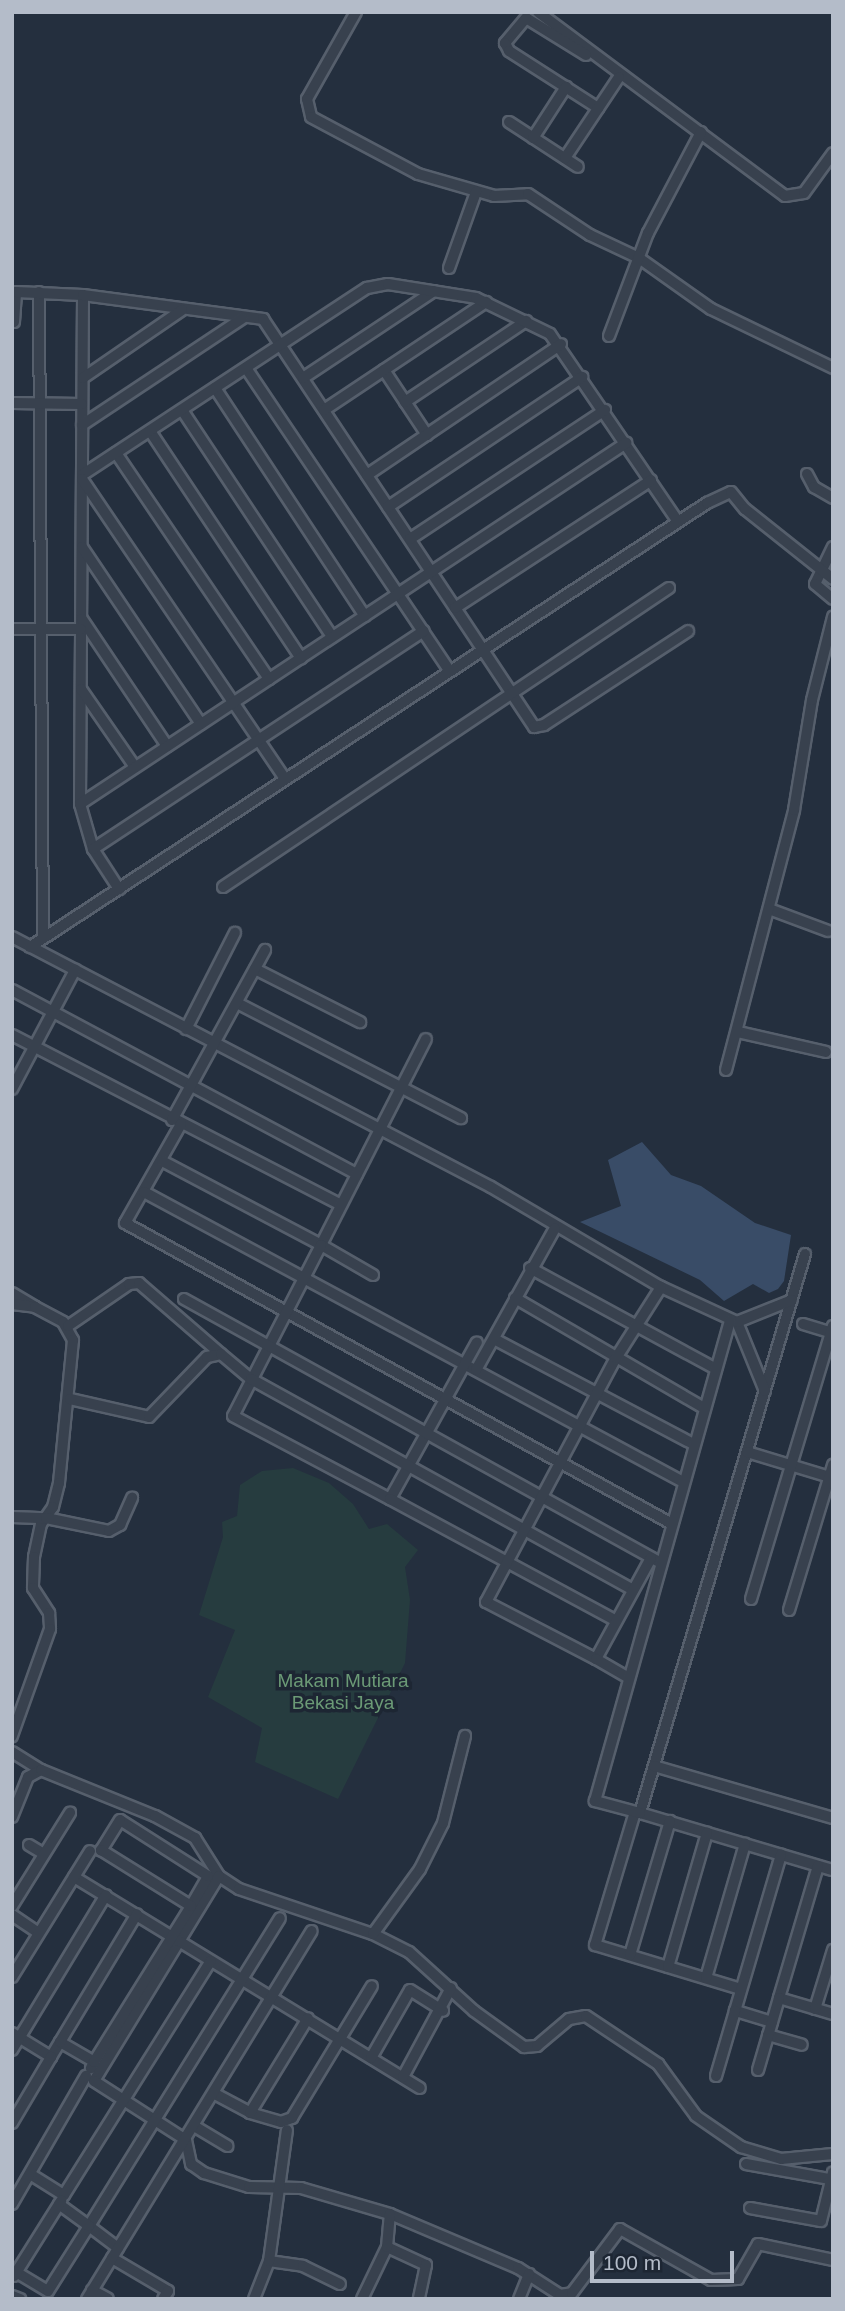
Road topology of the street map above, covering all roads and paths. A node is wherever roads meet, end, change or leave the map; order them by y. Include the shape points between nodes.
1 (356, 12) edge
2 (538, 12) edge
3 (619, 77) junction
4 (635, 81) junction
5 (566, 87) junction
6 (598, 108) junction
7 (509, 122) dead end
8 (701, 132) junction
9 (533, 138) junction
10 (833, 153) edge
11 (565, 158) junction
12 (578, 167) dead end
13 (476, 192) junction
14 (639, 258) junction
15 (449, 268) dead end
16 (435, 291) junction
17 (39, 292) junction
18 (83, 295) junction
19 (486, 302) junction
20 (182, 310) junction
21 (244, 318) junction
22 (526, 321) junction
23 (14, 322) dead end
24 (609, 336) dead end
25 (561, 344) junction
26 (281, 345) junction
27 (246, 368) junction
28 (833, 368) edge
29 (384, 370) junction
30 (582, 377) junction
31 (83, 378) junction
32 (303, 378) junction
33 (215, 388) junction
34 (405, 402) junction
35 (12, 403) edge
36 (40, 403) junction
37 (82, 404) junction
38 (182, 410) junction
39 (324, 410) junction
40 (605, 410) junction
41 (82, 425) junction
42 (150, 431) junction
43 (427, 435) junction
44 (626, 443) junction
45 (116, 453) junction
46 (807, 474) dead end
47 (367, 475) junction
48 (82, 477) junction
49 (651, 480) junction
50 (833, 498) edge
51 (388, 507) junction
52 (677, 520) junction
53 (410, 539) junction
54 (82, 547) junction
55 (833, 547) edge
56 (431, 572) junction
57 (820, 572) junction
58 (833, 579) edge
59 (670, 588) dead end
60 (398, 594) junction
61 (833, 599) edge
62 (455, 608) junction
63 (365, 615) junction
64 (833, 617) edge
65 (81, 624) junction
66 (12, 629) edge
67 (41, 629) junction
68 (424, 631) junction
69 (688, 631) dead end
70 (332, 637) junction
71 (482, 649) junction
72 (301, 658) junction
73 (449, 670) junction
74 (269, 679) junction
75 (81, 689) junction
76 (512, 693) junction
77 (233, 702) junction
78 (201, 724) junction
79 (259, 740) junction
80 (167, 746) junction
81 (135, 767) junction
82 (285, 779) junction
83 (80, 803) junction
84 (93, 849) junction
85 (223, 887) dead end
86 (119, 890) junction
87 (769, 909) junction
88 (828, 931) dead end
89 (236, 933) dead end
90 (12, 937) edge
91 (43, 939) junction
92 (30, 947) junction
93 (265, 950) dead end
94 (255, 969) junction
95 (75, 971) junction
96 (12, 990) edge
97 (237, 1003) junction
98 (52, 1012) junction
99 (359, 1022) dead end
100 (186, 1029) junction
101 (738, 1032) junction
102 (12, 1035) edge
103 (426, 1038) dead end
104 (215, 1044) junction
105 (34, 1046) junction
106 (825, 1052) dead end
107 (726, 1070) dead end
108 (15, 1077) edge
109 (191, 1086) junction
110 (402, 1086) junction
111 (12, 1089) edge
112 (461, 1118) dead end
113 (177, 1122) junction
114 (378, 1132) junction
115 (162, 1161) junction
116 (357, 1174) junction
117 (144, 1192) junction
118 (341, 1205) junction
119 (555, 1228) junction
120 (321, 1245) junction
121 (805, 1254) dead end
122 (530, 1268) junction
123 (373, 1275) dead end
124 (303, 1280) junction
125 (661, 1287) junction
126 (12, 1293) edge
127 (184, 1298) dead end
128 (514, 1298) junction
129 (792, 1300) junction
130 (12, 1304) edge
131 (35, 1307) junction
132 (286, 1312) junction
133 (733, 1321) junction
134 (803, 1324) dead end
135 (635, 1325) junction
136 (68, 1326) junction
137 (832, 1330) edge
138 (494, 1339) junction
139 (477, 1342) dead end
140 (268, 1347) junction
141 (220, 1354) junction
142 (616, 1358) junction
143 (466, 1363) junction
144 (714, 1368) junction
145 (477, 1370) junction
146 (251, 1379) junction
147 (765, 1391) junction
148 (599, 1393) junction
149 (446, 1398) junction
150 (70, 1399) junction
151 (702, 1407) junction
152 (579, 1429) junction
153 (427, 1433) junction
154 (693, 1444) junction
155 (747, 1452) junction
156 (561, 1464) junction
157 (791, 1465) junction
158 (409, 1466) junction
159 (832, 1473) edge
160 (683, 1482) junction
161 (543, 1497) junction
162 (132, 1498) dead end
163 (390, 1499) junction
164 (12, 1517) edge
165 (46, 1518) junction
166 (672, 1524) junction
167 (526, 1529) junction
168 (656, 1560) junction
169 (507, 1564) junction
170 (632, 1589) junction
171 (751, 1599) dead end
172 (789, 1610) dead end
173 (615, 1620) junction
174 (596, 1659) junction
175 (629, 1678) junction
176 (464, 1735) dead end
177 (12, 1736) edge
178 (12, 1752) edge
179 (654, 1766) junction
180 (41, 1770) junction
181 (637, 1812) junction
182 (70, 1813) dead end
183 (12, 1817) edge
184 (833, 1818) edge
185 (670, 1821) junction
186 (707, 1833) junction
187 (745, 1844) junction
188 (29, 1845) dead end
189 (90, 1851) dead end
190 (44, 1854) junction
191 (781, 1855) junction
192 (818, 1866) junction
193 (833, 1870) edge
194 (219, 1876) junction
195 (74, 1877) junction
196 (106, 1895) junction
197 (14, 1901) edge
198 (191, 1906) junction
199 (137, 1914) junction
200 (12, 1915) edge
201 (280, 1918) dead end
202 (312, 1931) dead end
203 (40, 1933) junction
204 (373, 1934) junction
205 (176, 1938) junction
206 (833, 1950) edge
207 (630, 1955) junction
208 (211, 1961) junction
209 (668, 1967) junction
210 (12, 1977) edge
211 (243, 1978) junction
212 (706, 1978) junction
213 (372, 1986) dead end
214 (451, 1988) junction
215 (741, 1989) junction
216 (274, 1998) junction
217 (779, 1998) junction
218 (816, 2009) junction
219 (443, 2011) junction
220 (735, 2011) junction
221 (833, 2014) edge
222 (308, 2018) junction
223 (772, 2022) junction
224 (16, 2035) edge
225 (768, 2035) junction
226 (340, 2039) junction
227 (60, 2042) junction
228 (802, 2045) dead end
229 (12, 2050) edge
230 (51, 2057) junction
231 (371, 2057) junction
232 (94, 2062) junction
233 (758, 2070) dead end
234 (716, 2076) dead end
235 (403, 2077) junction
236 (90, 2079) junction
237 (420, 2088) dead end
238 (215, 2094) junction
239 (123, 2100) junction
240 (250, 2113) junction
241 (155, 2120) junction
242 (12, 2123) edge
243 (194, 2126) junction
244 (286, 2130) dead end
245 (186, 2140) junction
246 (227, 2146) dead end
247 (833, 2154) edge
248 (746, 2164) dead end
249 (30, 2175) junction
250 (831, 2175) edge
251 (282, 2188) junction
252 (62, 2200) junction
253 (12, 2204) edge
254 (750, 2208) dead end
255 (390, 2214) junction
256 (89, 2226) junction
257 (387, 2247) junction
258 (115, 2253) junction
259 (833, 2260) edge
260 (269, 2261) junction
261 (529, 2274) junction
262 (14, 2275) edge
263 (340, 2284) dead end
264 (90, 2294) edge
265 (12, 2296) edge
266 (568, 2297) edge
267 (20, 2299) edge
268 (108, 2299) edge
269 (163, 2299) edge
270 (254, 2299) edge
271 (362, 2299) edge
272 (419, 2299) edge
273 (519, 2299) edge

1 - 13 street via 309,93 307,113 400,166
2 - 4 street
3 - 4 street
3 - 5 street via 523,18 505,47
3 - 6 street
4 - 8 street
5 - 6 street
5 - 9 street
6 - 11 street
7 - 9 street
8 - 10 street via 793,197 804,193
8 - 14 street
9 - 11 street
11 - 12 street
13 - 14 street via 528,194 590,236
13 - 15 street
14 - 24 street
14 - 28 street via 711,309
16 - 19 street
16 - 26 street via 376,284
16 - 32 street
17 - 18 street
17 - 23 street via 14,293
17 - 36 street
18 - 20 street
18 - 31 street
19 - 22 street
19 - 29 street
20 - 21 street
20 - 31 street
21 - 26 street via 262,319
21 - 41 street
22 - 25 street
22 - 34 street
25 - 30 street
25 - 43 street
26 - 27 street
26 - 32 street
27 - 33 street
27 - 60 street
29 - 34 street
29 - 39 street
30 - 40 street
30 - 51 street
31 - 37 street
32 - 39 street
33 - 38 street
33 - 63 street
34 - 43 street
35 - 36 street
36 - 37 street
36 - 67 street
37 - 41 street
38 - 42 street
38 - 70 street
39 - 47 street
40 - 44 street
40 - 53 street
41 - 48 street
42 - 45 street
42 - 72 street
43 - 47 street
44 - 49 street
44 - 56 street
45 - 48 street
45 - 74 street
46 - 50 street via 814,487
47 - 51 street
48 - 54 street
48 - 77 street
49 - 52 street
49 - 62 street
51 - 53 street
52 - 57 street via 731,492
52 - 71 street
53 - 56 street
54 - 65 street
54 - 78 street
55 - 57 street
56 - 60 street
56 - 62 street
57 - 58 street
57 - 61 street via 815,587
59 - 76 street
60 - 63 street
60 - 68 street
62 - 71 street
63 - 70 street
64 - 87 street
65 - 67 street
65 - 75 street
65 - 80 street
66 - 67 street
67 - 91 street
68 - 73 street
68 - 79 street
69 - 76 street via 538,727
70 - 72 street
71 - 73 street
71 - 76 street
72 - 74 street
73 - 82 street
74 - 77 street
75 - 81 street
75 - 83 street
76 - 85 street
77 - 78 street
77 - 79 street
78 - 80 street
79 - 82 street
79 - 84 street
80 - 81 street
81 - 83 street
82 - 86 street
83 - 84 street
84 - 86 street
86 - 91 street
87 - 88 street
87 - 101 street
89 - 100 street
90 - 92 street
91 - 92 street
92 - 95 street
93 - 94 street
94 - 97 street
94 - 99 street
95 - 98 street
95 - 100 street
96 - 98 street
97 - 104 street
97 - 110 street
98 - 105 street
98 - 109 street
100 - 104 street
101 - 106 street
101 - 107 street
102 - 105 street
103 - 110 street
104 - 109 street
104 - 114 street
105 - 108 street
105 - 113 street
108 - 111 street
109 - 113 street
109 - 116 street
110 - 112 street
110 - 114 street
113 - 115 street
113 - 118 street
114 - 116 street
114 - 119 street via 491,1187
115 - 117 street
115 - 120 street
116 - 118 street
117 - 124 street
117 - 132 street via 125,1223
118 - 120 street
119 - 122 street
119 - 125 street
120 - 123 street
120 - 124 street
121 - 129 street
122 - 128 street
122 - 135 street
124 - 132 street
124 - 143 street
125 - 133 street
125 - 135 street
126 - 131 street
127 - 140 street
128 - 138 street
128 - 142 street
129 - 133 street
129 - 147 street
130 - 131 street
131 - 136 street
132 - 140 street
132 - 149 street
133 - 144 street
133 - 147 street
134 - 137 street
135 - 142 street
135 - 144 street
136 - 141 street via 129,1284 139,1283
136 - 150 street via 73,1340
137 - 157 street
138 - 145 street
138 - 148 street
139 - 143 street
140 - 146 street
140 - 153 street
141 - 146 street
141 - 150 street via 206,1357 142,1419
142 - 148 street
142 - 151 street
143 - 145 street
143 - 149 street
144 - 151 street
145 - 152 street
146 - 158 street
146 - 163 street via 233,1416
147 - 155 street
148 - 152 street
148 - 154 street
149 - 153 street
149 - 156 street
150 - 165 street via 58,1490
151 - 154 street
152 - 156 street
152 - 160 street
153 - 158 street
153 - 161 street
154 - 160 street
155 - 157 street
155 - 179 street
156 - 161 street
156 - 166 street
157 - 159 street
157 - 171 street
158 - 163 street
158 - 167 street
159 - 172 street
160 - 166 street
161 - 167 street
161 - 168 street
162 - 165 street via 115,1529 92,1530
163 - 169 street
164 - 165 street
165 - 177 street via 38,1533 33,1588 49,1614 50,1629
166 - 168 street
167 - 169 street
167 - 170 street
168 - 170 street
168 - 175 street
169 - 173 street
169 - 174 street via 486,1602
170 - 173 street
173 - 174 street
174 - 175 street
175 - 181 street via 596,1801
176 - 204 street via 443,1824 406,1890
178 - 180 street
179 - 181 street
179 - 184 street
180 - 183 street via 28,1777
180 - 194 street via 185,1832 200,1843
181 - 185 street
181 - 207 street via 596,1945
182 - 190 street
185 - 186 street
185 - 207 street
186 - 187 street
186 - 209 street
187 - 191 street
187 - 212 street
188 - 190 street
189 - 195 street
190 - 197 street
191 - 192 street
191 - 215 street
192 - 193 street
192 - 217 street
194 - 204 street via 248,1893
194 - 205 street
195 - 196 street
195 - 203 street
196 - 199 street
196 - 224 street
198 - 198 street via 208,1876 120,1819 101,1850
198 - 205 street
199 - 205 street
199 - 227 street
200 - 203 street
201 - 211 street
202 - 216 street
203 - 210 street
204 - 214 street via 409,1952
205 - 208 street
205 - 232 street
205 - 236 street
206 - 218 street
207 - 209 street
208 - 211 street
208 - 239 street
209 - 212 street
211 - 216 street
211 - 241 street
212 - 215 street
213 - 226 street
214 - 219 street
214 - 247 street via 474,2011 529,2048 575,2017 586,2016 658,2064 696,2116 741,2147 781,2159
215 - 220 street
216 - 222 street
216 - 238 street
217 - 218 street
217 - 223 street
218 - 221 street
219 - 231 street via 410,1990
219 - 235 street
220 - 223 street
220 - 234 street
222 - 226 street
222 - 240 street
223 - 225 street
224 - 229 street
224 - 230 street
225 - 228 street
225 - 233 street
226 - 231 street
226 - 240 street via 292,2118 281,2122
227 - 230 street
227 - 232 street
230 - 242 street
231 - 235 street
232 - 236 street
235 - 237 street
236 - 239 street
236 - 249 street
238 - 240 street
238 - 243 street
239 - 241 street
239 - 252 street
241 - 245 street
241 - 256 street
243 - 245 street
243 - 246 street
244 - 251 street
245 - 251 street via 191,2164 204,2173 249,2187
245 - 258 street
248 - 250 street
249 - 252 street
249 - 253 street
250 - 254 street via 821,2221
251 - 255 street via 301,2188
251 - 260 street
252 - 256 street
252 - 262 street
255 - 257 street
255 - 261 street
256 - 258 street
256 - 262 street via 48,2291
257 - 271 street
257 - 272 street via 426,2265
258 - 264 street
258 - 269 street via 167,2291
259 - 266 street via 758,2244 738,2279 711,2280 620,2229
260 - 263 street via 303,2266
260 - 270 street
261 - 266 street
261 - 273 street
264 - 268 street
265 - 267 street

